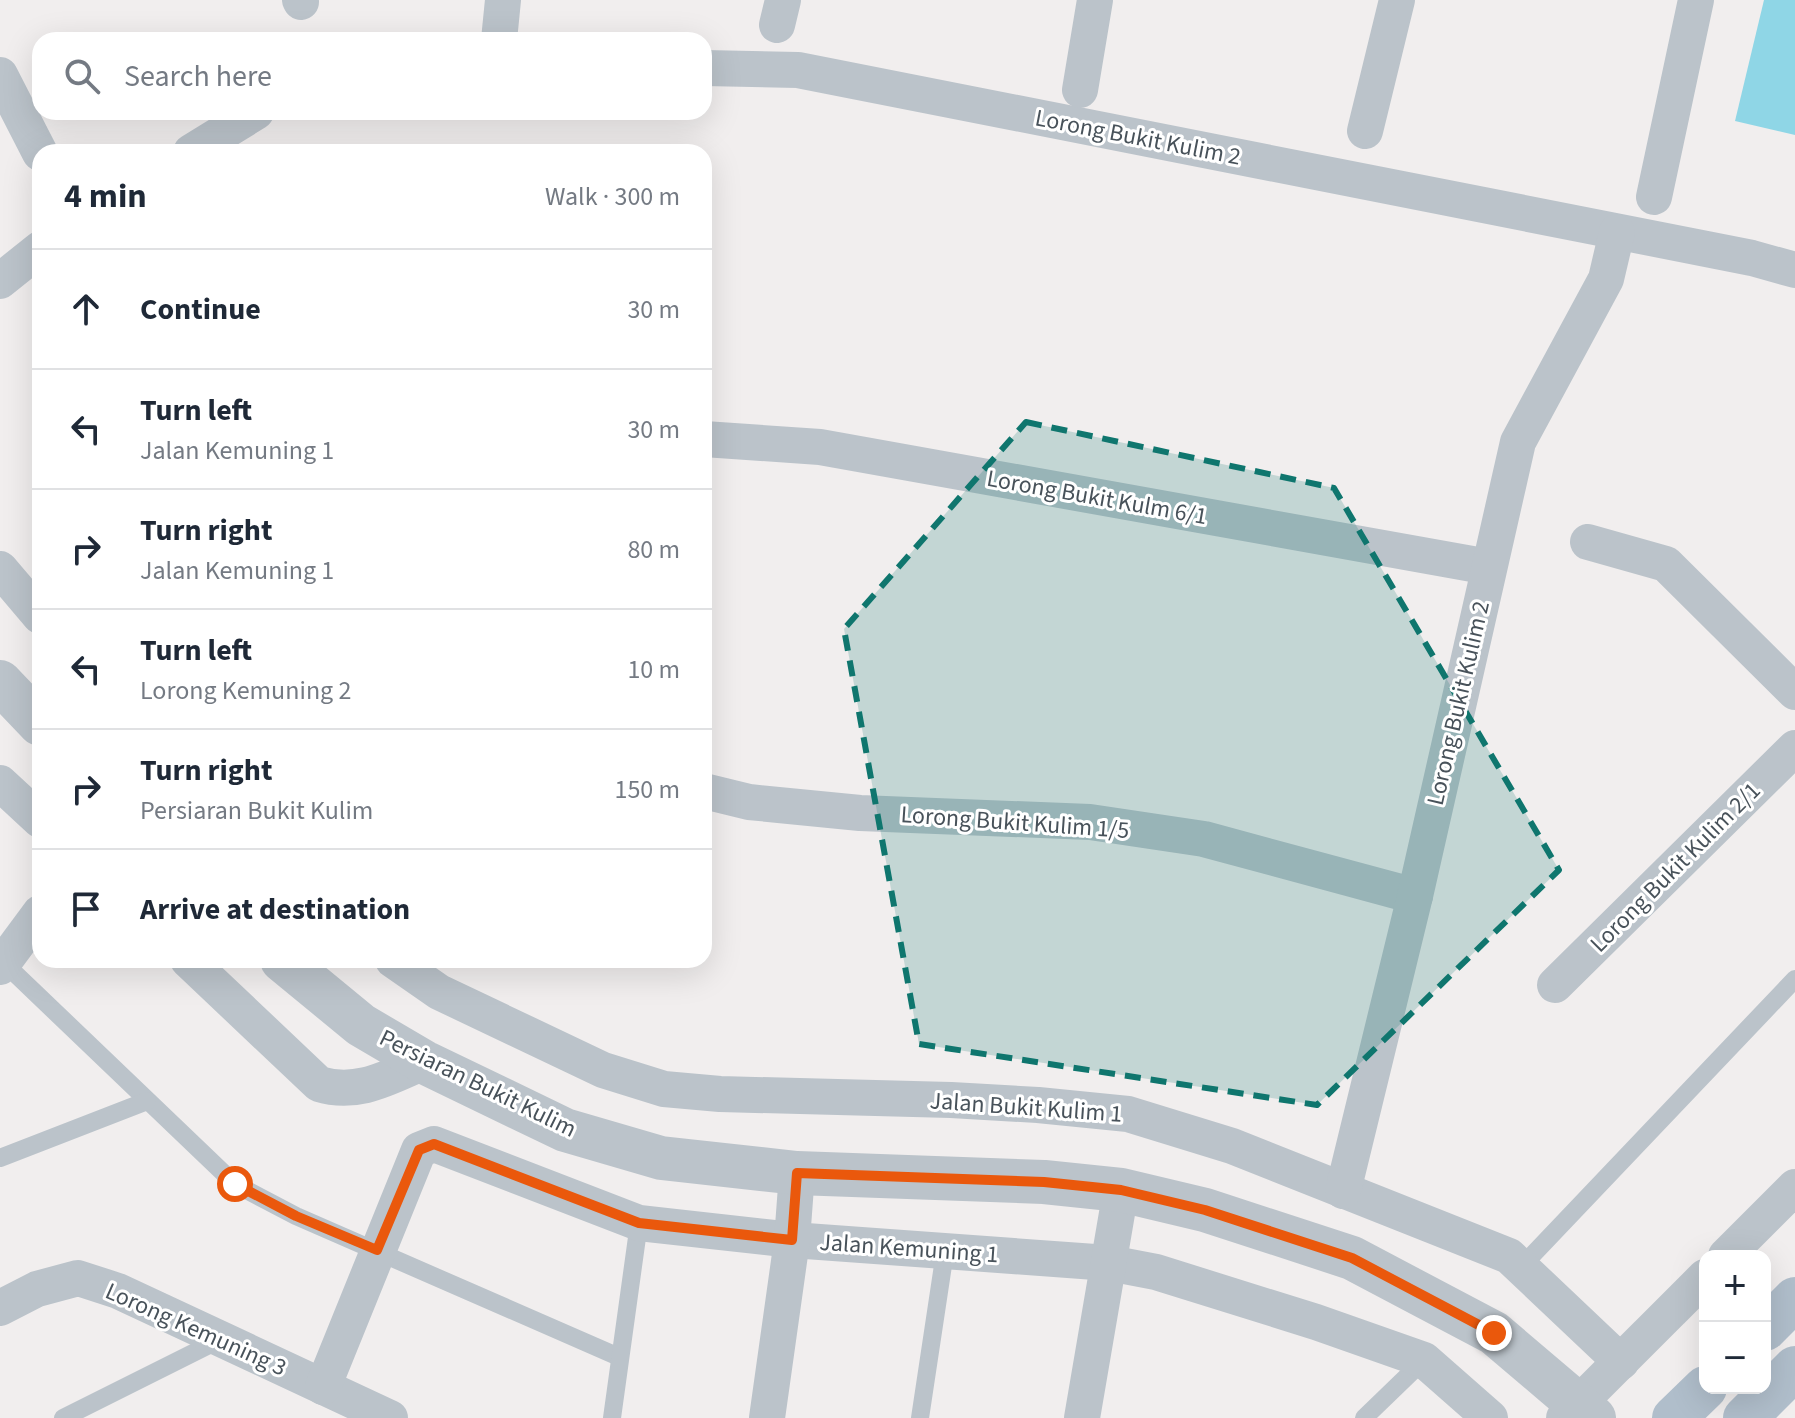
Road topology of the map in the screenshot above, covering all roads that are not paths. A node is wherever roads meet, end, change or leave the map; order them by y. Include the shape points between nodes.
1 (503, 0) edge
2 (1095, 0) edge
3 (1397, 0) edge
4 (1696, 0) edge
5 (500, 32) edge
6 (712, 68) edge
7 (0, 75) edge
8 (1080, 90) dead end
9 (243, 120) edge
10 (1365, 131) dead end
11 (35, 144) edge
12 (204, 144) edge
13 (1654, 197) dead end
14 (1617, 232) junction
15 (32, 255) edge
16 (1795, 270) edge
17 (0, 281) edge
18 (712, 440) edge
19 (1588, 542) dead end
20 (1489, 567) junction
21 (0, 569) edge
22 (32, 607) edge
23 (1795, 692) edge
24 (1795, 748) edge
25 (0, 783) edge
26 (712, 793) edge
27 (32, 813) edge
28 (1415, 896) junction
29 (32, 924) edge
30 (2, 965) edge
31 (196, 968) edge
32 (292, 968) edge
33 (404, 968) edge
34 (1795, 979) edge
35 (1555, 985) dead end
36 (424, 1062) junction
37 (147, 1101) junction
38 (0, 1158) edge
39 (797, 1173) junction
40 (1795, 1187) edge
41 (1121, 1190) junction
42 (1343, 1191) junction
43 (639, 1223) junction
44 (792, 1240) junction
45 (377, 1250) junction
46 (1732, 1250) edge
47 (945, 1252) junction
48 (1109, 1263) junction
49 (1521, 1267) junction
50 (1699, 1283) edge
51 (1795, 1299) edge
52 (0, 1308) edge
53 (1771, 1323) edge
54 (222, 1338) junction
55 (619, 1357) junction
56 (1424, 1360) junction
57 (1621, 1362) junction
58 (1795, 1368) edge
59 (323, 1387) junction
60 (1699, 1394) edge
61 (1579, 1413) edge
62 (384, 1417) edge
63 (63, 1418) edge
64 (612, 1418) edge
65 (767, 1418) edge
66 (920, 1418) edge
67 (1082, 1418) edge
68 (1364, 1418) edge
69 (1490, 1418) edge
70 (1674, 1418) edge
71 (1745, 1418) edge

1 - 5 street
2 - 8 street
3 - 10 street
4 - 13 street
6 - 14 street, Lorong Bukit Kulim 2 via 798,70
7 - 11 street
9 - 12 street
14 - 16 street, Lorong Bukit Kulim 2
14 - 20 street, Lorong Bukit Kulim 2 via 1606,279 1518,442
15 - 17 street
18 - 20 street, Lorong Bukit Kulm 6/1 via 820,447
19 - 23 street via 1666,564
20 - 28 street, Lorong Bukit Kulim 2
21 - 22 street
24 - 35 street, Lorong Bukit Kulim 2/1
25 - 27 street
26 - 28 street, Lorong Bukit Kulim 1/5 via 860,813 1090,822 1204,839
28 - 42 street, Lorong Bukit Kulim 2
29 - 30 street
30 - 37 lane
31 - 36 street via 319,1084 365,1087
32 - 36 street, Persiaran Bukit Kulim via 361,1025
33 - 42 street, Jalan Bukit Kulim 1 via 439,992 603,1070 664,1089 951,1100 1128,1114 1232,1146
34 - 49 lane
36 - 39 street, Persiaran Bukit Kulim via 565,1130 661,1158
37 - 38 lane
37 - 45 lane via 235,1184
39 - 41 street, Persiaran Bukit Kulim
39 - 44 street
40 - 46 street
41 - 48 street
41 - 61 street, Persiaran Bukit Kulim via 1205,1210 1352,1258 1494,1333
42 - 49 street, Jalan Bukit Kulim 1 via 1509,1256
43 - 44 street, Jalan Kemuning 1
43 - 45 street, Jalan Kemuning 1 via 434,1144 419,1150
43 - 55 lane
44 - 47 street, Jalan Kemuning 1
44 - 65 street
45 - 55 lane
45 - 59 street, Jalan Kemuning 1
47 - 48 street, Jalan Kemuning 1
47 - 66 lane
48 - 56 street, Jalan Kemuning 1 via 1156,1272
48 - 67 street
49 - 57 street, Jalan Bukit Kulim 1
50 - 57 street
51 - 53 main road
52 - 54 street, Lorong Kemuning 3 via 37,1289 78,1278
54 - 59 street, Lorong Kemuning 3
54 - 63 lane
55 - 64 lane
56 - 68 lane
56 - 69 street, Jalan Kemuning 1
57 - 61 street
58 - 71 main road
59 - 62 street, Lorong Kemuning 3
60 - 70 main road

